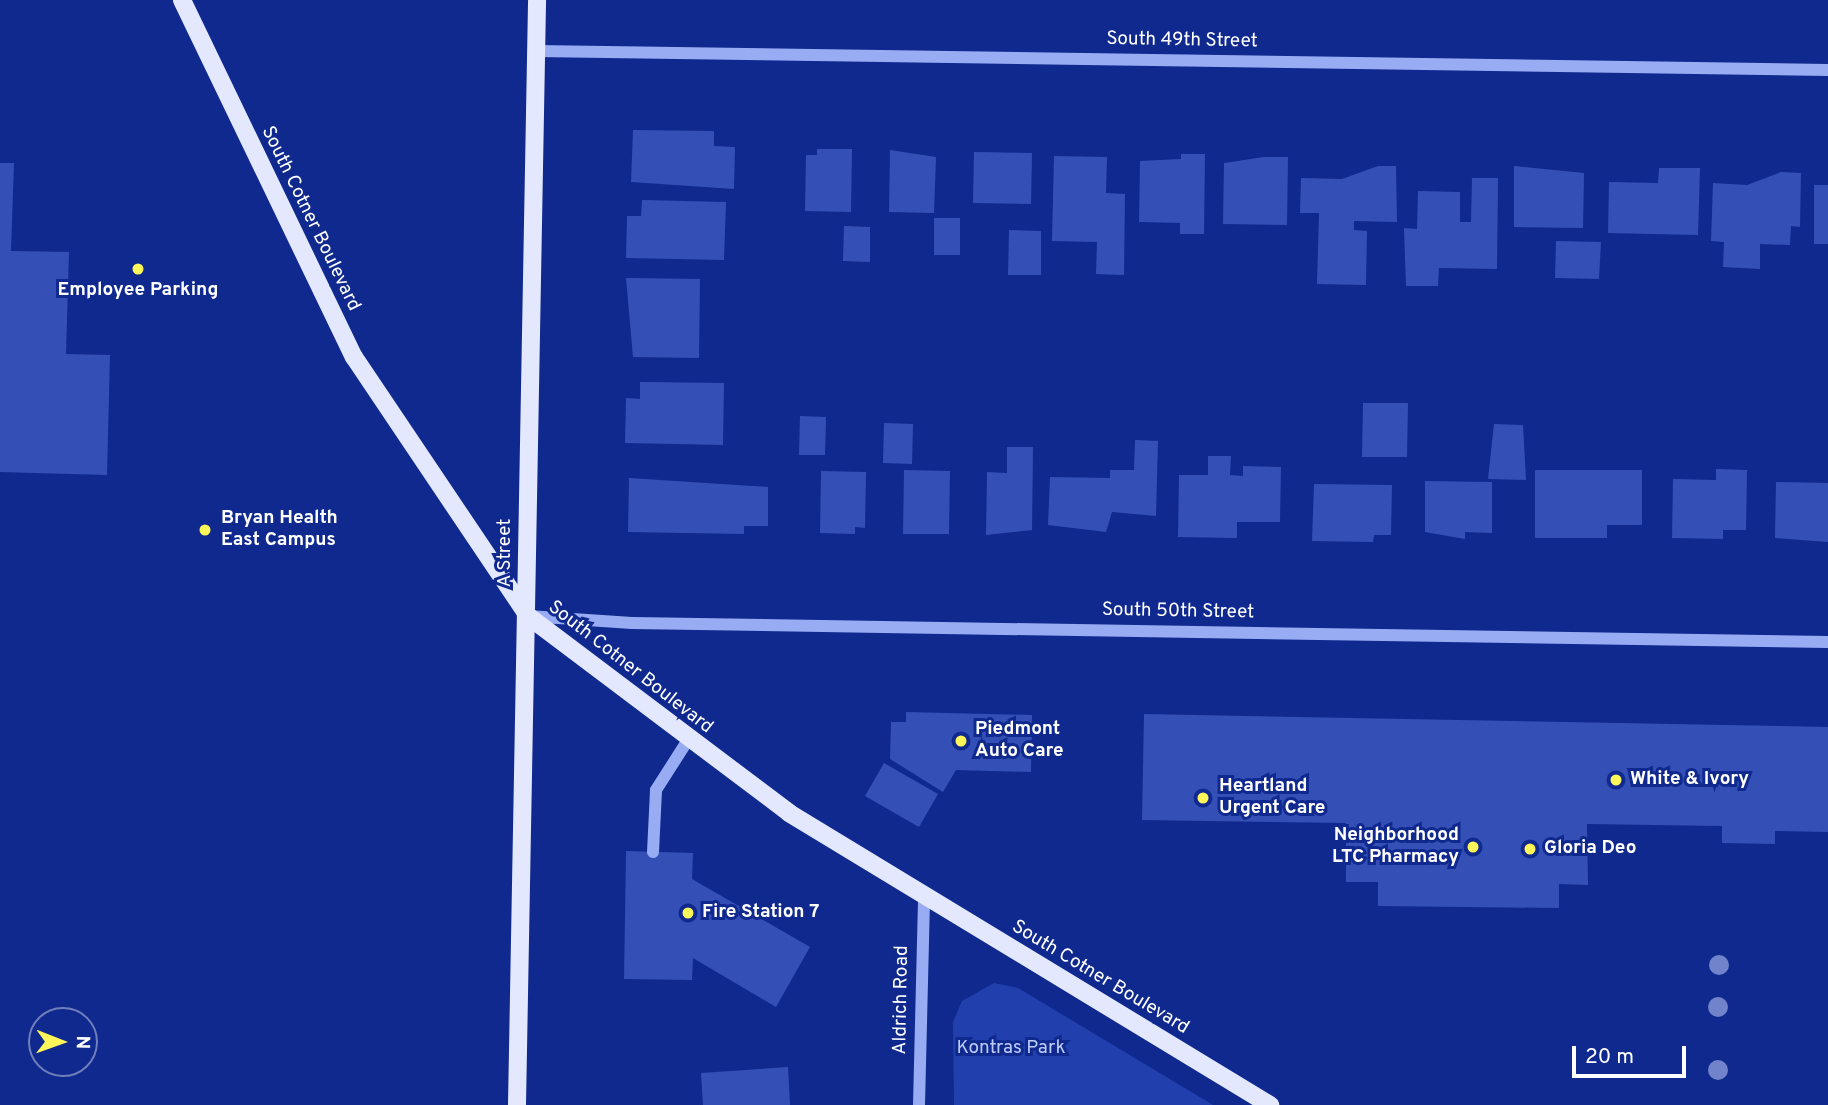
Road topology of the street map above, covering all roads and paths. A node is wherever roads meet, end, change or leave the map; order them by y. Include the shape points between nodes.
1 (182, 0) edge
2 (537, 0) edge
3 (536, 51) junction
4 (1828, 71) edge
5 (528, 616) junction
6 (1828, 642) edge
7 (688, 740) junction
8 (653, 852) dead end
9 (924, 896) junction
10 (517, 1105) edge
11 (919, 1105) edge
12 (1270, 1105) edge

1 - 5 main road, South Cotner Boulevard via 354,357
2 - 3 main road, A Street
3 - 4 street, South 49th Street
3 - 5 main road, A Street
5 - 6 street, South 50th Street via 648,624
5 - 7 main road, South Cotner Boulevard
5 - 10 main road, A Street
7 - 8 street via 656,790
7 - 9 main road, South Cotner Boulevard via 789,813
9 - 11 street, Aldrich Road
9 - 12 main road, South Cotner Boulevard

